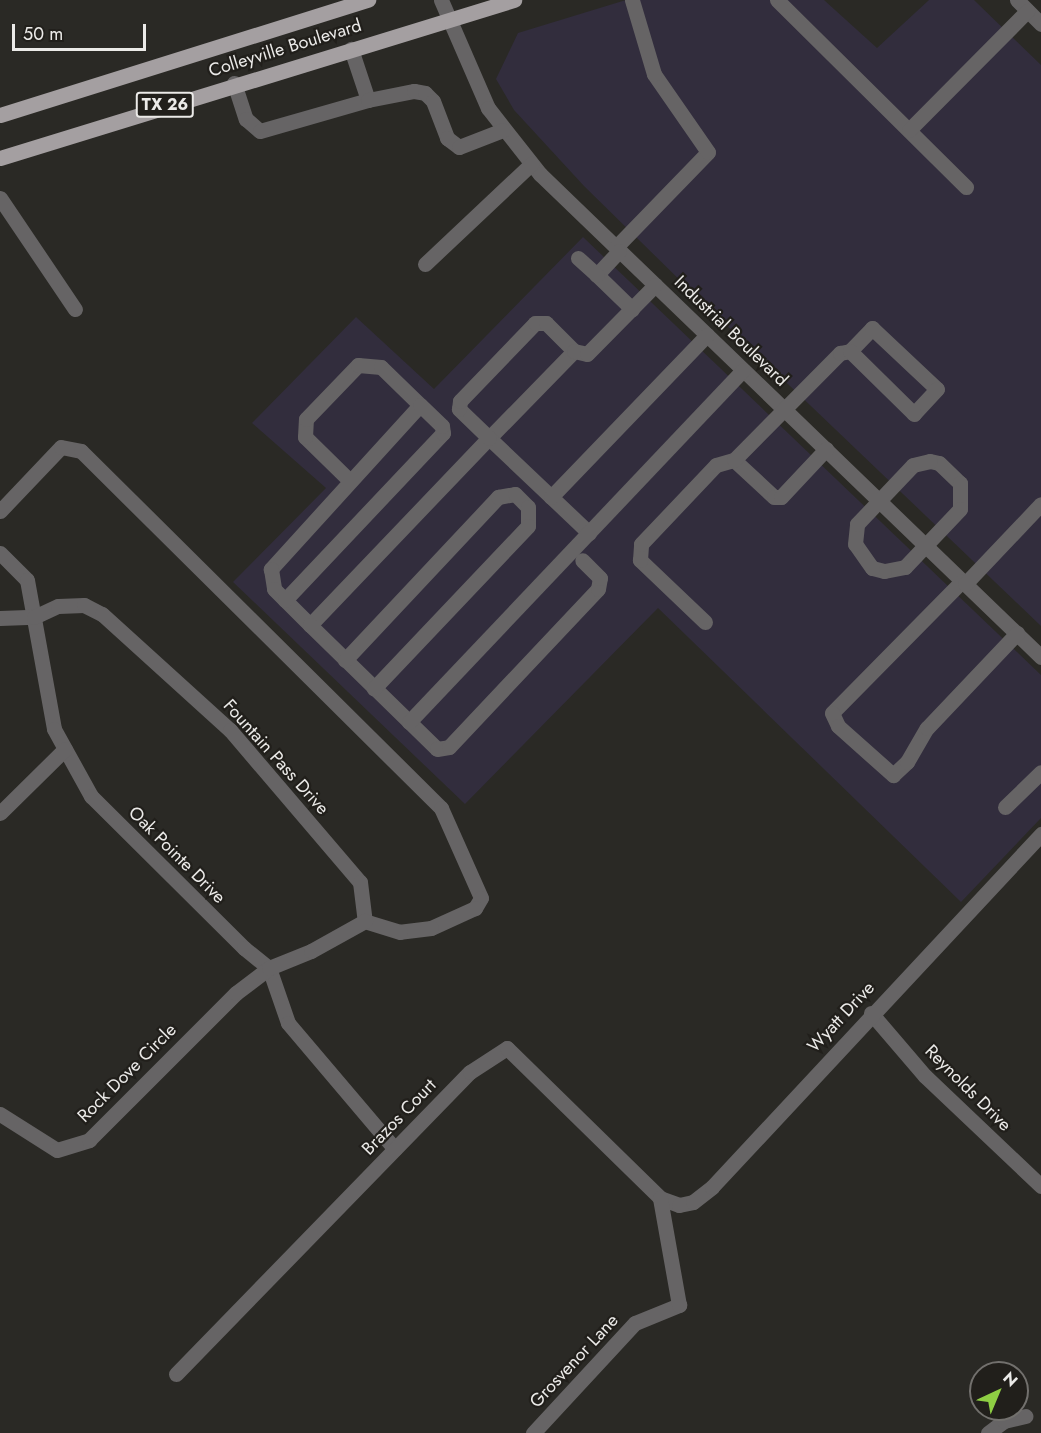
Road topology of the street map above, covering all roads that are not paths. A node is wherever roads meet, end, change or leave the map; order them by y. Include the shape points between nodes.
1 (369, 0) edge
2 (441, 0) edge
3 (514, 0) edge
4 (632, 0) edge
5 (777, 0) edge
6 (1022, 5) edge
7 (449, 19) junction
8 (1041, 24) edge
9 (351, 49) junction
10 (234, 83) junction
11 (368, 100) junction
12 (0, 115) edge
13 (503, 130) junction
14 (909, 130) junction
15 (0, 158) edge
16 (531, 164) junction
17 (966, 187) dead end
18 (0, 198) edge
19 (617, 249) junction
20 (578, 258) dead end
21 (425, 264) dead end
22 (597, 275) junction
23 (655, 285) junction
24 (75, 309) dead end
25 (632, 309) junction
26 (707, 335) junction
27 (574, 351) junction
28 (850, 351) junction
29 (743, 370) junction
30 (420, 405) junction
31 (783, 408) junction
32 (489, 438) junction
33 (826, 449) junction
34 (734, 460) junction
35 (350, 481) junction
36 (551, 497) junction
37 (879, 501) junction
38 (1041, 504) edge
39 (0, 511) edge
40 (589, 533) junction
41 (925, 545) junction
42 (0, 553) edge
43 (582, 560) dead end
44 (964, 582) junction
45 (285, 600) junction
46 (34, 617) junction
47 (0, 618) edge
48 (705, 622) dead end
49 (310, 625) junction
50 (1017, 633) junction
51 (1040, 652) edge
52 (345, 660) junction
53 (375, 688) junction
54 (409, 722) junction
55 (65, 749) junction
56 (1041, 772) edge
57 (1005, 807) dead end
58 (0, 813) edge
59 (1041, 834) edge
60 (365, 921) junction
61 (268, 968) junction
62 (871, 1013) junction
63 (0, 1114) edge
64 (395, 1149) junction
65 (1041, 1186) edge
66 (660, 1198) junction
67 (176, 1374) dead end
68 (1004, 1421) edge
69 (533, 1433) edge
70 (988, 1433) edge

1 - 12 main road, Colleyville Boulevard / TX 26
2 - 7 street, Industrial Boulevard
3 - 7 main road, Colleyville Boulevard / TX 26
4 - 19 street via 654,74 708,152
5 - 14 street
6 - 8 street
6 - 14 street
7 - 9 main road, Colleyville Boulevard / TX 26
7 - 13 street, Industrial Boulevard via 474,80
9 - 10 main road, Colleyville Boulevard / TX 26
9 - 11 street
10 - 11 street via 246,119 260,131
10 - 15 main road, Colleyville Boulevard / TX 26
11 - 13 street via 414,91 425,93 433,101 447,138 459,147
13 - 16 street, Industrial Boulevard
14 - 17 street
16 - 19 street, Industrial Boulevard
16 - 21 street
18 - 24 street
19 - 22 street
19 - 23 street, Industrial Boulevard
20 - 22 street
22 - 25 street
23 - 25 street
23 - 26 street, Industrial Boulevard
25 - 27 street via 587,354
26 - 29 street, Industrial Boulevard
26 - 36 street
27 - 32 street
27 - 32 street via 546,323 535,323 526,332 460,401 459,409
28 - 28 street via 914,414 937,389 872,328
28 - 31 street via 840,353
29 - 31 street, Industrial Boulevard
29 - 40 street
30 - 35 street
30 - 35 street via 381,368 358,365 306,419 305,437
30 - 45 street via 442,426 442,433
31 - 33 street, Industrial Boulevard
31 - 34 street
32 - 36 street
32 - 49 street
33 - 34 street via 781,497 774,498
33 - 37 street, Industrial Boulevard
34 - 48 street via 716,465 641,544 640,560
35 - 45 street via 275,561 274,589
36 - 40 street
37 - 41 street, Industrial Boulevard
37 - 41 street via 857,524 854,533 859,554 872,568 884,571 905,567
37 - 41 street via 913,465 930,461 939,463 960,483 960,509
38 - 44 street
39 - 60 street via 61,447 81,452 441,808 481,898 474,908 431,928 400,932
40 - 54 street
41 - 44 street, Industrial Boulevard
42 - 46 street, Oak Pointe Drive via 27,580
43 - 54 street via 600,578 598,589 449,747 437,749
44 - 50 street, Industrial Boulevard
44 - 50 street via 832,713 838,726 893,775 907,762 927,728
45 - 49 street
46 - 47 street
46 - 55 street, Oak Pointe Drive via 54,729
46 - 60 street, Fountain Pass Drive via 58,606 84,605 102,614 222,722 360,882
49 - 52 street
50 - 51 street, Industrial Boulevard
52 - 53 street
52 - 53 street via 498,497 515,494 528,507 528,526
53 - 54 street
55 - 58 street
55 - 61 street, Oak Pointe Drive via 91,796
56 - 57 street
59 - 62 street, Wyatt Drive
60 - 61 street via 311,951
61 - 63 street, Rock Dove Circle via 236,993 89,1140 57,1150
61 - 64 street via 288,1023
62 - 65 street, Reynolds Drive via 925,1076
62 - 66 street, Wyatt Drive via 712,1187 693,1202 679,1205
64 - 66 street, Brazos Court via 470,1072 507,1048
64 - 67 street, Brazos Court
66 - 69 street, Grosvenor Lane via 679,1305 636,1323
68 - 70 street

